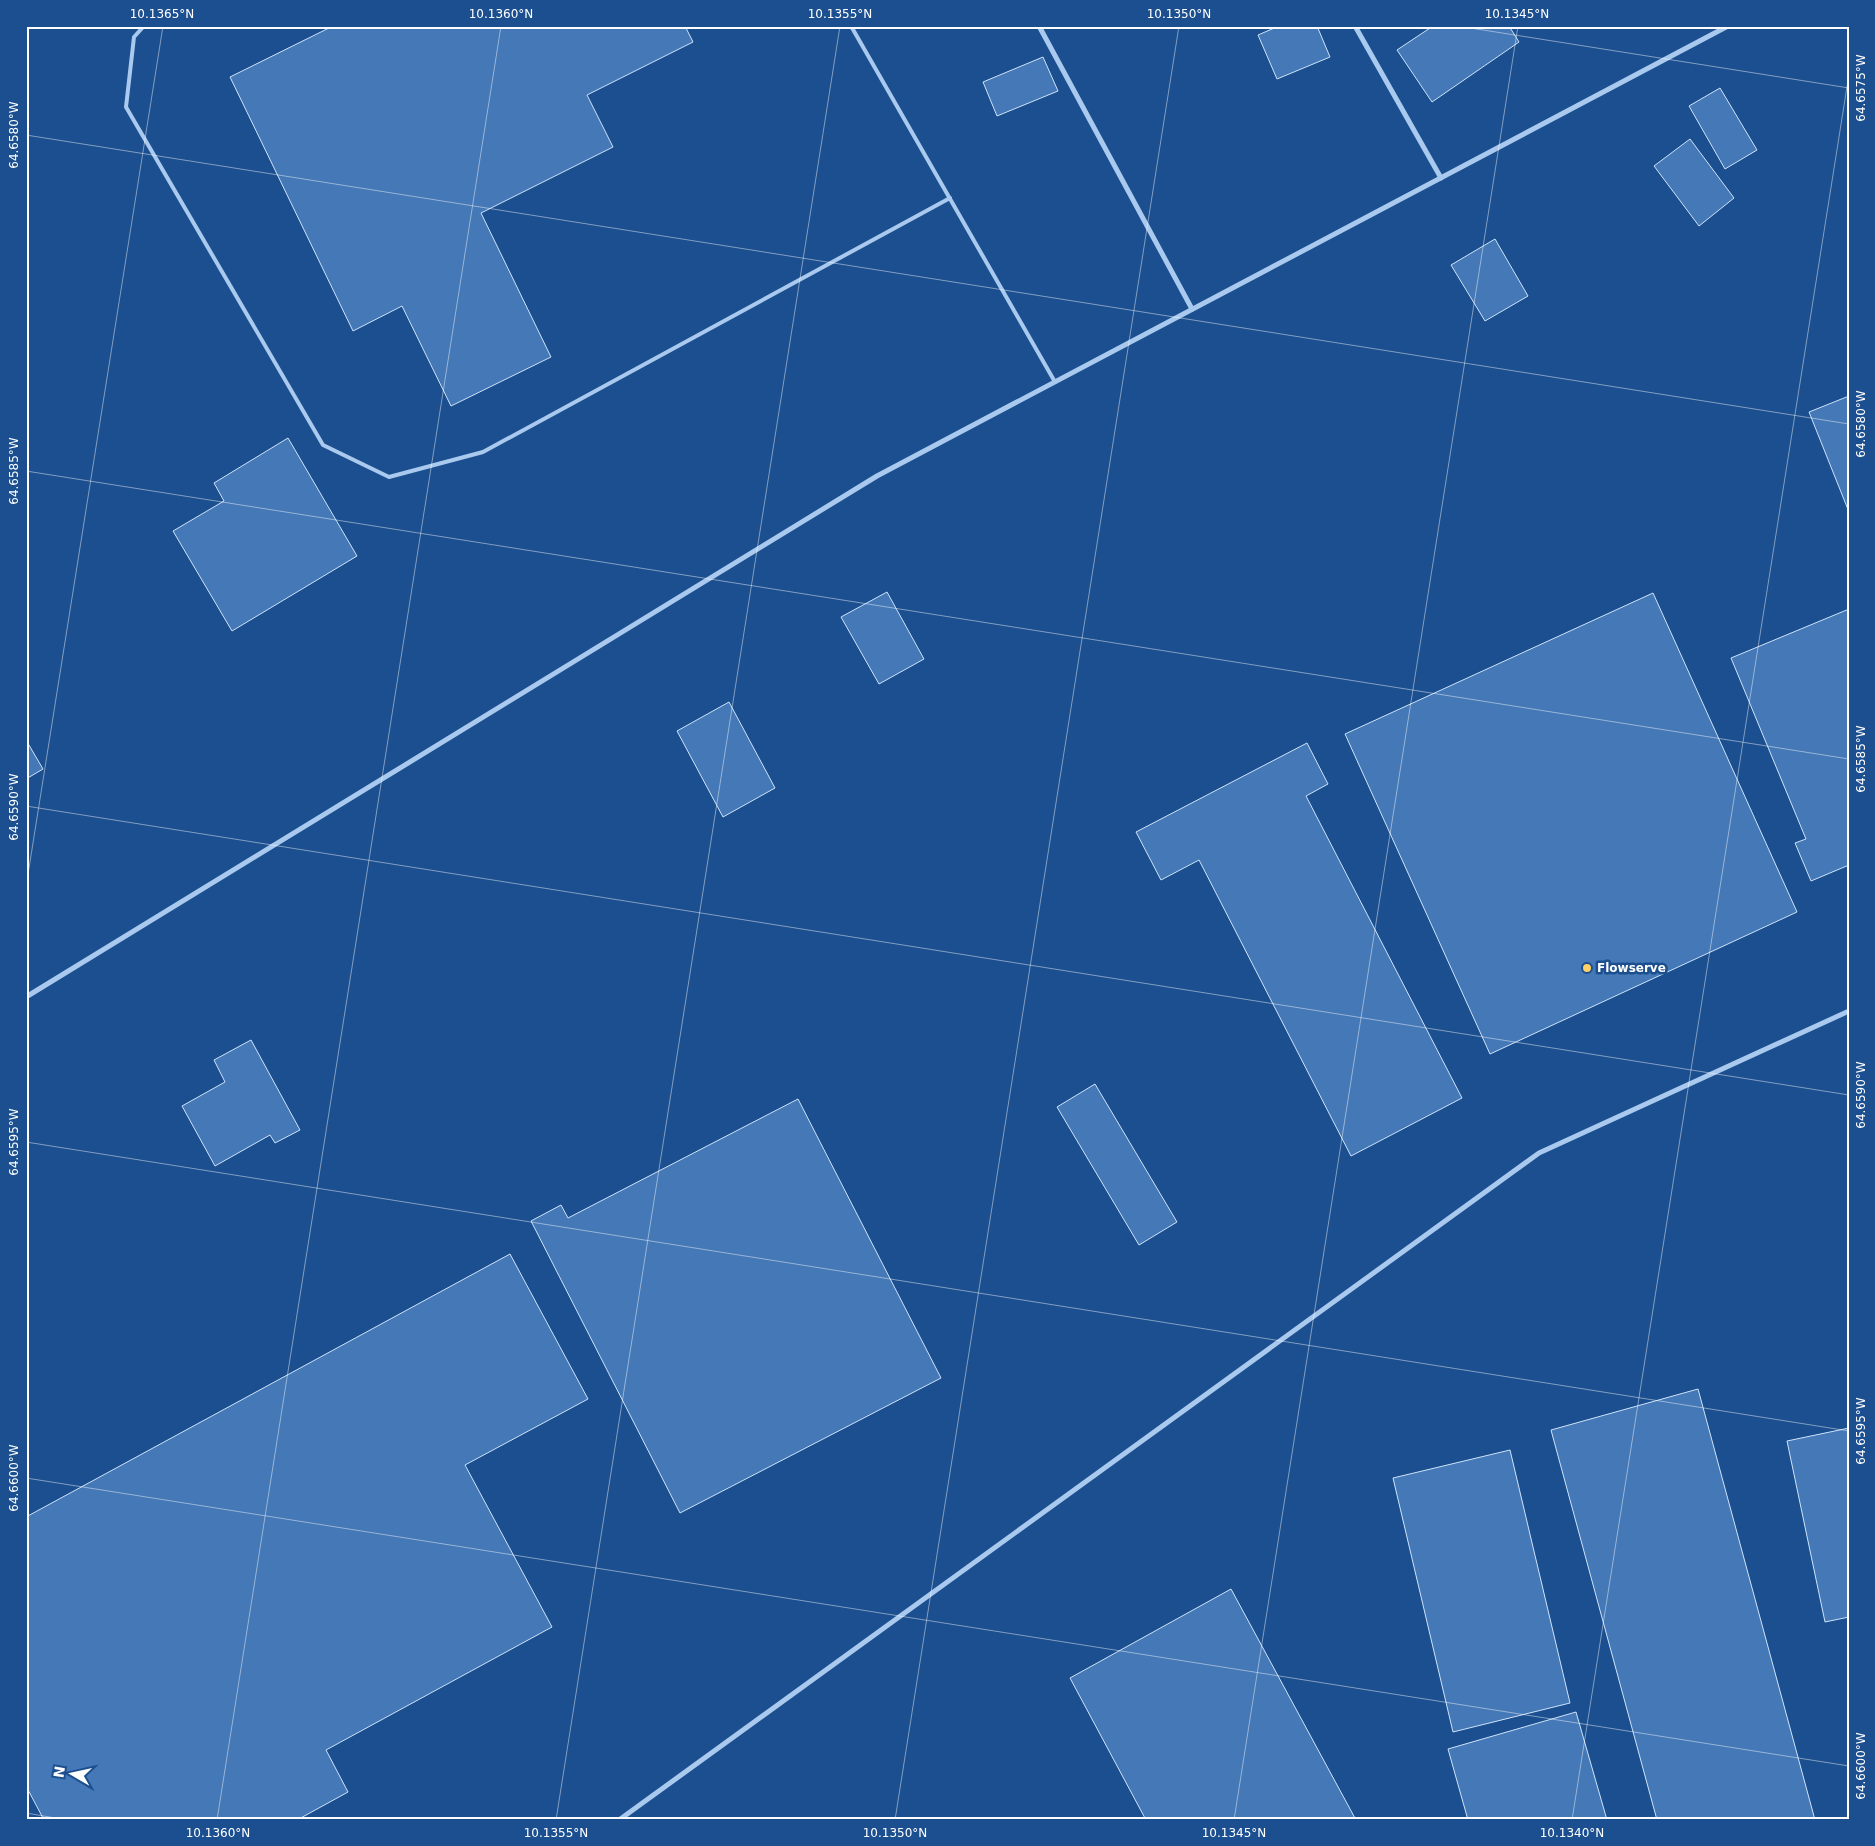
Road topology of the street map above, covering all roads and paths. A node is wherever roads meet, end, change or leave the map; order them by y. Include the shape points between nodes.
1 (144, 26) edge
2 (852, 26) edge
3 (1038, 26) edge
4 (1355, 26) edge
5 (1728, 26) edge
6 (1441, 178) junction
7 (950, 198) junction
8 (1192, 309) junction
9 (1055, 382) junction
10 (26, 997) edge
11 (1849, 1011) edge
12 (619, 1820) edge

1 - 7 lane via 134,37 126,107 323,445 389,477 483,452
2 - 7 lane
3 - 8 street
4 - 6 street
5 - 6 street
6 - 8 street
7 - 9 lane
8 - 9 street
9 - 10 street via 877,476
11 - 12 street via 1539,1153

